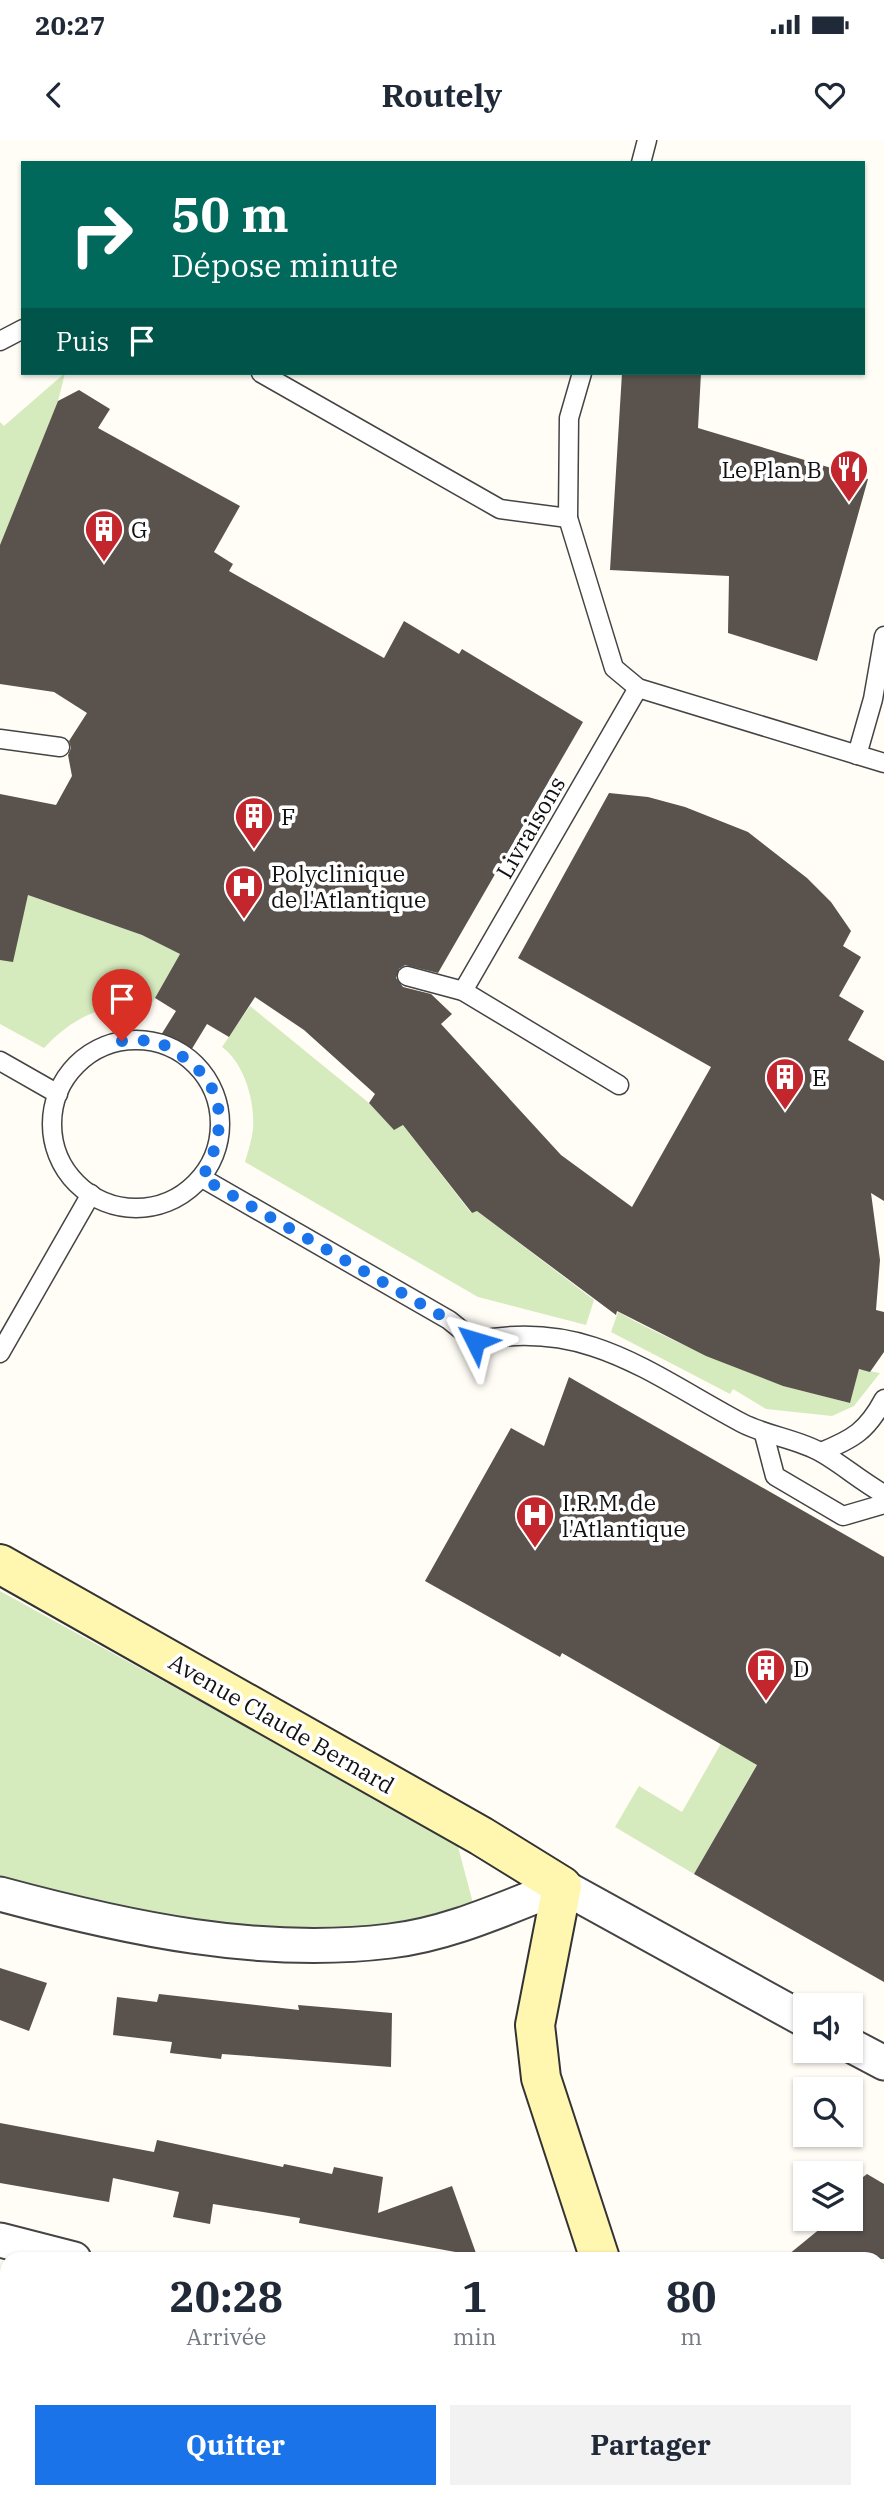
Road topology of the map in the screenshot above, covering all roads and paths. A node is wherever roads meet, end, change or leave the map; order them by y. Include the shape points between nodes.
1 (647, 140) edge
2 (642, 161) edge
3 (21, 329) edge
4 (0, 341) edge
5 (265, 375) edge
6 (581, 375) edge
7 (568, 518) junction
8 (884, 636) edge
9 (638, 688) junction
10 (0, 739) edge
11 (60, 747) dead end
12 (858, 755) junction
13 (884, 763) edge
14 (407, 976) dead end
15 (463, 990) junction
16 (0, 1061) edge
17 (619, 1085) dead end
18 (58, 1094) junction
19 (202, 1178) junction
20 (91, 1194) junction
21 (0, 1353) edge
22 (884, 1399) edge
23 (764, 1434) junction
24 (821, 1452) junction
25 (884, 1494) edge
26 (884, 1504) edge
27 (0, 1564) edge
28 (562, 1886) junction
29 (0, 1894) edge
30 (793, 2013) edge
31 (863, 2052) edge
32 (884, 2063) edge
33 (0, 2240) edge
34 (47, 2252) edge
35 (598, 2252) edge

1 - 2 lane
3 - 4 lane
5 - 7 lane via 500,509
6 - 7 lane via 569,418
7 - 9 lane via 614,668
8 - 12 lane
9 - 12 lane
9 - 15 lane, Livraisons
10 - 11 lane
12 - 13 lane
14 - 15 lane
15 - 17 lane
16 - 18 lane
18 - 19 lane via 72,1069 95,1051 122,1041 151,1041 173,1048 201,1070 215,1095 218,1142
18 - 20 lane via 53,1142 62,1165 76,1184
19 - 20 lane via 179,1197 152,1208 123,1208
19 - 23 lane via 449,1320 475,1341 524,1333 571,1339 657,1373
20 - 21 lane
22 - 24 lane via 855,1438
23 - 24 lane
23 - 26 lane via 775,1476 843,1516
24 - 25 lane
27 - 28 street, Avenue Claude Bernard
28 - 29 street via 435,1932 391,1941 320,1945 219,1940 101,1919
28 - 30 street
28 - 35 street via 535,2025 541,2078
31 - 32 street
33 - 34 street

